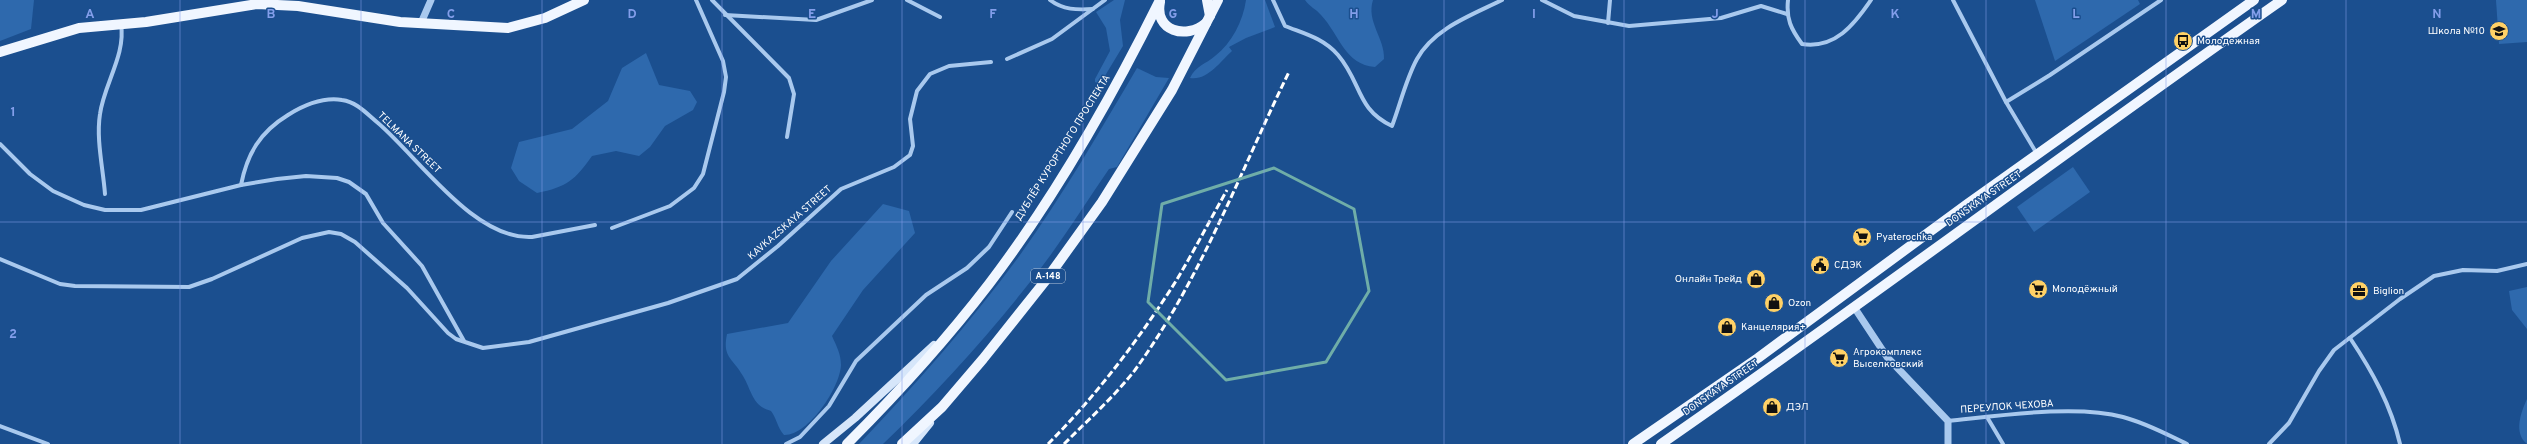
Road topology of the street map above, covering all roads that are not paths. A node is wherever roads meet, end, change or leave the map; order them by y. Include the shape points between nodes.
1 (431, 0) edge
2 (584, 0) edge
3 (696, 0) edge
4 (712, 0) edge
5 (872, 0) edge
6 (907, 0) edge
7 (1050, 0) edge
8 (1105, 0) edge
9 (1161, 0) edge
10 (1207, 0) edge
11 (1218, 0) edge
12 (1273, 0) edge
13 (1502, 0) edge
14 (1542, 0) edge
15 (1610, 0) edge
16 (1788, 0) edge
17 (1871, 0) edge
18 (1953, 0) edge
19 (2161, 0) edge
20 (2254, 0) edge
21 (2282, 0) edge
22 (1548, 2) edge
23 (1093, 9) junction
24 (1786, 14) junction
25 (725, 15) junction
26 (940, 17) dead end
27 (1208, 19) junction
28 (422, 23) junction
29 (1608, 23) junction
30 (121, 24) junction
31 (0, 52) edge
32 (1007, 59) dead end
33 (991, 62) dead end
34 (2006, 102) junction
35 (787, 137) dead end
36 (0, 144) edge
37 (2038, 156) junction
38 (240, 185) junction
39 (105, 194) dead end
40 (1012, 212) dead end
41 (595, 225) dead end
42 (612, 228) dead end
43 (0, 259) edge
44 (2527, 264) edge
45 (1845, 294) junction
46 (1854, 307) junction
47 (951, 329) junction
48 (2350, 338) junction
49 (464, 341) junction
50 (942, 408) junction
51 (1987, 417) junction
52 (1948, 421) junction
53 (0, 426) edge
54 (48, 444) edge
55 (786, 444) edge
56 (823, 444) edge
57 (847, 444) edge
58 (902, 444) edge
59 (913, 444) edge
60 (1633, 444) edge
61 (1660, 444) edge
62 (1948, 444) edge
63 (2003, 444) edge
64 (2187, 444) edge
65 (2269, 444) edge
66 (2400, 444) edge

1 - 28 street
2 - 28 main road via 540,20 508,28
3 - 42 street via 723,61 726,77 705,167 694,188 670,206
4 - 25 street
5 - 25 street via 816,20
6 - 26 street
7 - 23 street via 1059,6 1074,10
8 - 23 street
9 - 27 main road via 1161,17 1173,31 1192,32
9 - 47 main road, ДУБЛЁР КУРОРТНОГО ПРОСПЕКТА via 1127,67 1044,206 989,284
10 - 27 main road
11 - 27 main road, А-148
12 - 13 street via 1285,26 1318,38 1338,55 1355,80 1366,108 1378,119 1392,126 1416,60 1424,49 1452,26
14 - 22 street
15 - 29 street
16 - 24 street
17 - 24 street via 1852,26 1825,44 1802,44 1789,24
18 - 34 street
19 - 34 street
20 - 37 main road, DONSKAYA STREET
21 - 46 main road, DONSKAYA STREET
22 - 29 street via 1574,16
23 - 32 street via 1052,39
24 - 29 street via 1761,6 1712,20 1629,26
25 - 35 street via 789,78 794,94
27 - 50 main road, А-148 via 1172,90 1102,202 1046,280
28 - 30 main road via 277,3
30 - 31 main road via 79,28
30 - 39 street via 120,47 103,97 100,115
33 - 49 street, KAVKAZSKAYA STREET via 949,66 930,74 917,91 910,119 913,146 910,155 894,167 841,189 778,246 736,279 668,303 529,342 488,348
34 - 37 street
36 - 38 street via 30,174 53,191 84,205 105,210 141,210
37 - 45 main road, DONSKAYA STREET via 1966,205
38 - 41 street, TELMANA STREET via 250,152 277,121 316,102 343,100 361,109 396,139 454,199 485,225 522,238
38 - 49 street via 306,176 337,178 360,188 383,223 422,266
40 - 55 street via 989,247 967,268 926,294 856,361 829,406 800,437
43 - 49 street, KAVKAZSKAYA STREET via 68,285 102,288 183,287 201,284 302,238 329,232 341,234 356,242 407,288 448,333
44 - 48 street via 2496,271 2463,270 2434,276
45 - 46 main road
45 - 60 main road, DONSKAYA STREET
46 - 52 street, ПЕРЕУЛОК ЧЕХОВА via 1887,357
46 - 61 main road, DONSKAYA STREET
47 - 56 main road via 855,418
47 - 57 main road, ДУБЛЁР КУРОРТНОГО ПРОСПЕКТА via 880,411
48 - 65 street via 2334,350 2289,423
48 - 66 street via 2394,417
50 - 58 main road, А-148
50 - 59 main road, А-148
51 - 52 street, ПЕРЕУЛОК ЧЕХОВА
51 - 63 street
51 - 64 street, ПЕРЕУЛОК ЧЕХОВА via 2039,413 2094,413 2121,416 2145,424
52 - 62 street
53 - 54 street

